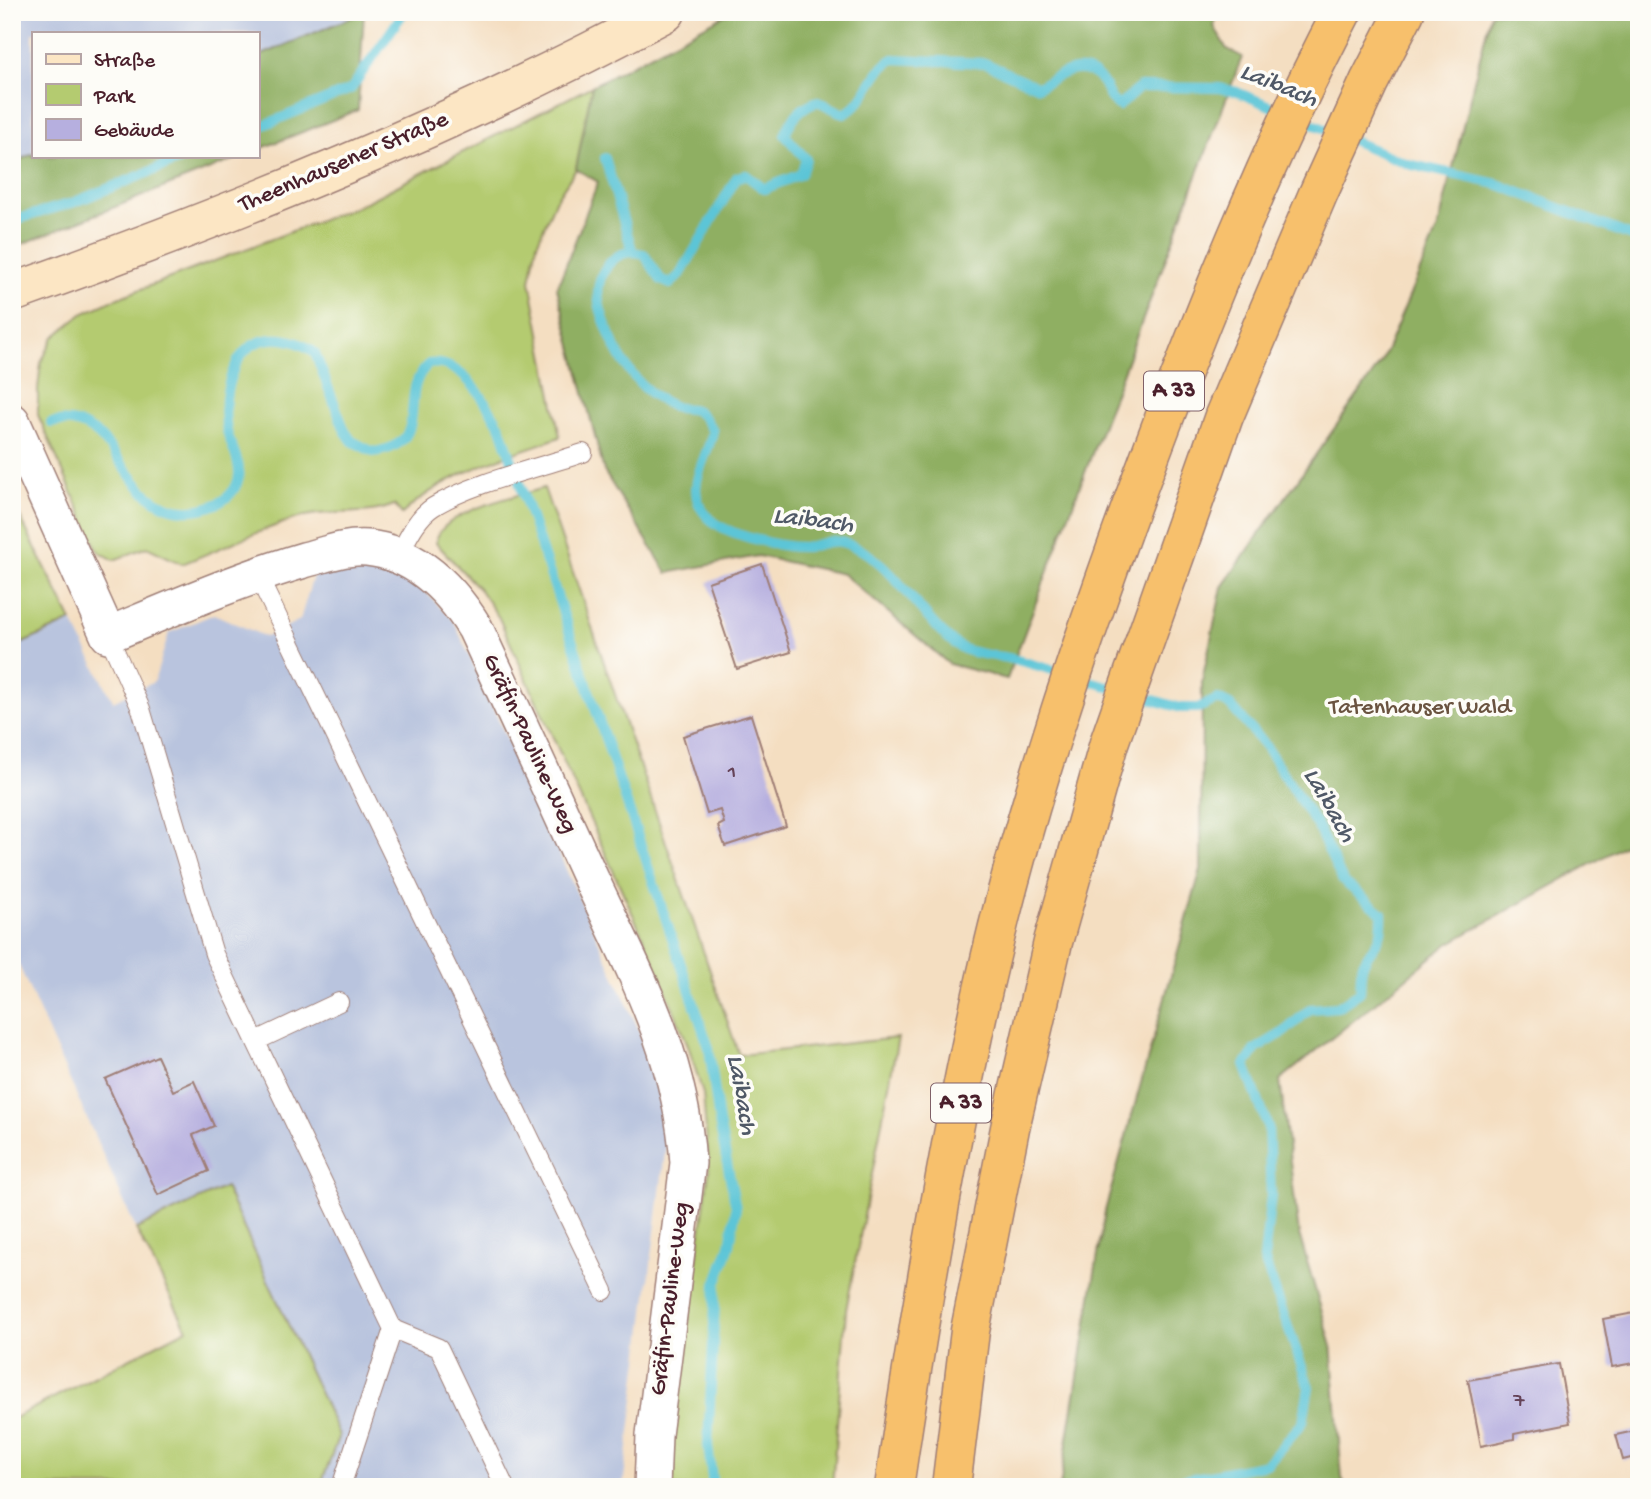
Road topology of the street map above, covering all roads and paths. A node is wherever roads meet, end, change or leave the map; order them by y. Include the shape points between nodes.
1 (666, 12) edge
2 (1342, 12) edge
3 (1405, 12) edge
4 (12, 293) edge
5 (12, 421) edge
6 (583, 453) dead end
7 (398, 556) junction
8 (257, 574) junction
9 (108, 635) junction
10 (339, 1002) dead end
11 (256, 1041) junction
12 (604, 1291) dead end
13 (393, 1329) junction
14 (341, 1487) edge
15 (505, 1487) edge
16 (652, 1487) edge
17 (894, 1487) edge
18 (951, 1487) edge

1 - 4 main road, Theenhausener Straße via 395,143 185,231
2 - 17 highway, A 33 via 1266,169 1178,381 1054,724 985,980 924,1288
3 - 18 highway, A 33 via 1318,194 1224,416 1109,743 1053,942 1010,1128 970,1331
5 - 9 street
6 - 7 lane via 432,508 416,524
7 - 8 street, Gräfin-Pauline-Weg via 349,548
7 - 16 street, Gräfin-Pauline-Weg via 438,580 475,628 666,1044 688,1163 654,1435
8 - 9 street, Gräfin-Pauline-Weg
8 - 12 lane
9 - 11 lane via 141,709 215,954
10 - 11 lane
11 - 13 lane
13 - 14 lane
13 - 15 lane via 439,1348

